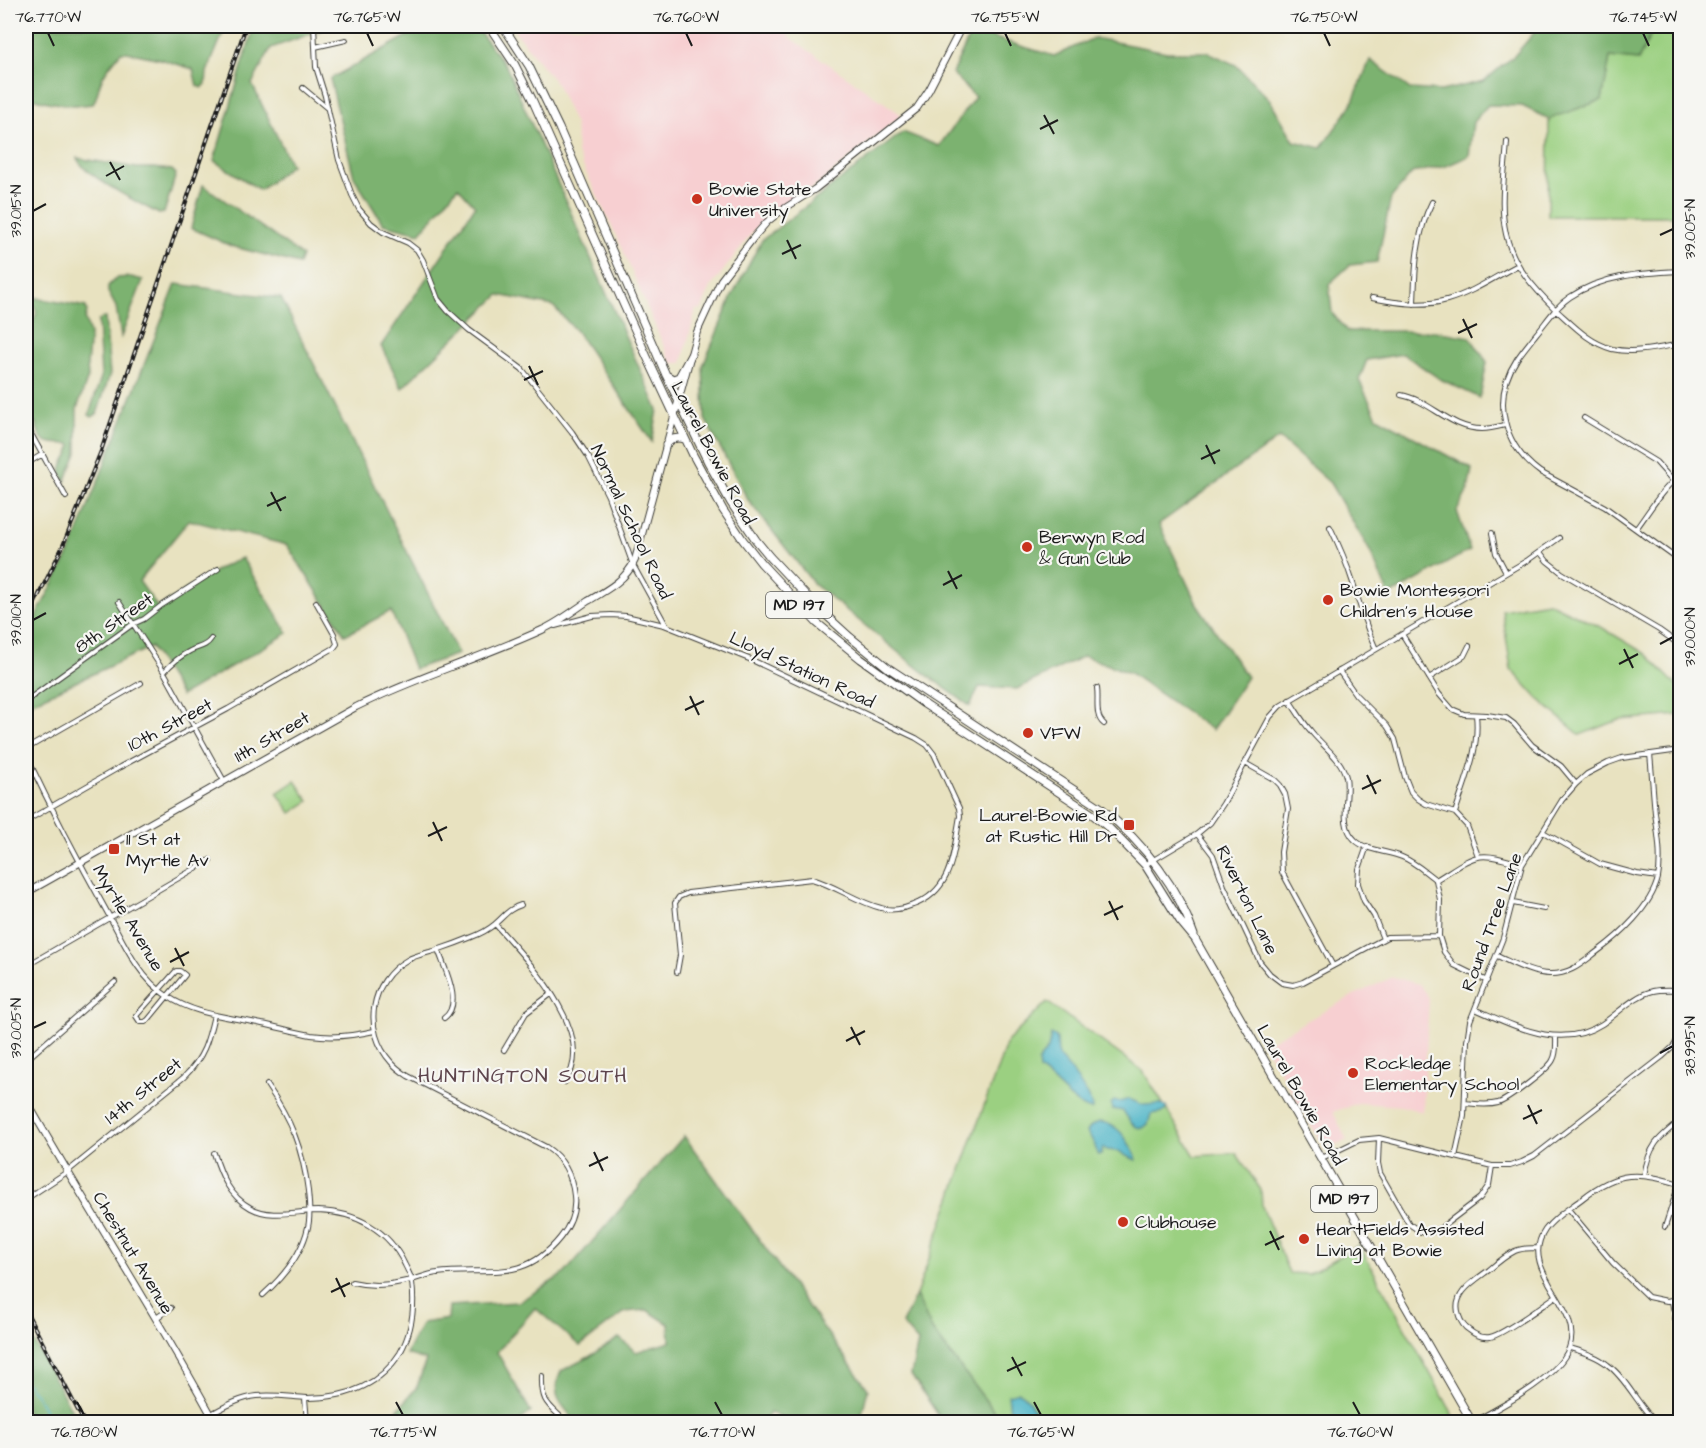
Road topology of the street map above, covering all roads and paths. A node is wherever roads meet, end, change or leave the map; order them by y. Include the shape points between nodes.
1 (314, 26) edge
2 (489, 26) edge
3 (503, 26) edge
4 (962, 26) edge
5 (346, 40) dead end
6 (315, 47) junction
7 (303, 88) dead end
8 (327, 108) junction
9 (1507, 142) dead end
10 (1432, 202) dead end
11 (1518, 265) junction
12 (1680, 271) edge
13 (1372, 298) dead end
14 (1414, 304) junction
15 (1556, 309) junction
16 (1680, 344) edge
17 (691, 355) junction
18 (666, 375) junction
19 (1401, 395) dead end
20 (678, 401) junction
21 (674, 416) junction
22 (1584, 418) dead end
23 (26, 425) edge
24 (1505, 425) junction
25 (685, 439) junction
26 (666, 445) junction
27 (42, 454) junction
28 (26, 464) edge
29 (1680, 475) edge
30 (1673, 481) junction
31 (66, 497) dead end
32 (1329, 527) dead end
33 (1636, 528) junction
34 (1492, 533) dead end
35 (1559, 537) dead end
36 (1540, 552) junction
37 (1680, 561) edge
38 (633, 565) junction
39 (218, 569) dead end
40 (1506, 572) junction
41 (119, 602) dead end
42 (316, 602) dead end
43 (133, 624) junction
44 (665, 625) junction
45 (544, 629) junction
46 (1402, 634) junction
47 (211, 639) dead end
48 (1680, 645) edge
49 (1469, 646) dead end
50 (1376, 649) junction
51 (1339, 671) junction
52 (164, 672) junction
53 (1429, 678) junction
54 (141, 683) dead end
55 (1096, 688) dead end
56 (1289, 700) junction
57 (26, 701) edge
58 (1476, 715) junction
59 (1104, 724) dead end
60 (195, 727) junction
61 (26, 749) edge
62 (1680, 750) edge
63 (1650, 754) junction
64 (26, 755) edge
65 (1245, 763) junction
66 (224, 781) junction
67 (1576, 784) junction
68 (51, 807) junction
69 (1455, 813) junction
70 (26, 821) edge
71 (1543, 832) junction
72 (1197, 834) junction
73 (1367, 846) junction
74 (1478, 855) junction
75 (210, 860) dead end
76 (1152, 860) junction
77 (80, 863) junction
78 (1145, 865) junction
79 (1522, 865) junction
80 (1658, 877) junction
81 (1436, 880) junction
82 (26, 893) edge
83 (1513, 903) junction
84 (521, 905) dead end
85 (1544, 909) dead end
86 (110, 916) junction
87 (495, 924) junction
88 (1439, 936) junction
89 (1195, 939) junction
90 (1383, 939) junction
91 (438, 950) junction
92 (1497, 956) junction
93 (26, 966) edge
94 (1333, 966) junction
95 (676, 972) dead end
96 (1487, 981) junction
97 (116, 982) dead end
98 (158, 990) junction
99 (1680, 990) edge
100 (552, 994) junction
101 (168, 997) junction
102 (1475, 1010) junction
103 (214, 1015) junction
104 (444, 1018) dead end
105 (374, 1032) junction
106 (1680, 1035) edge
107 (1556, 1036) junction
108 (504, 1050) dead end
109 (26, 1060) edge
110 (565, 1082) dead end
111 (267, 1085) dead end
112 (26, 1100) edge
113 (1465, 1103) junction
114 (1680, 1121) edge
115 (1379, 1138) junction
116 (214, 1153) dead end
117 (1455, 1157) junction
118 (1321, 1159) junction
119 (1492, 1166) junction
120 (67, 1173) junction
121 (1644, 1176) junction
122 (1680, 1184) edge
123 (26, 1199) edge
124 (1568, 1209) junction
125 (310, 1211) junction
126 (1665, 1227) dead end
127 (1538, 1248) junction
128 (411, 1280) junction
129 (352, 1282) dead end
130 (263, 1295) dead end
131 (1556, 1296) junction
132 (1680, 1298) edge
133 (1672, 1301) junction
134 (171, 1308) dead end
135 (155, 1318) junction
136 (1680, 1328) edge
137 (1570, 1348) junction
138 (542, 1376) dead end
139 (305, 1398) junction
140 (210, 1414) junction
141 (214, 1422) edge
142 (307, 1422) edge
143 (566, 1422) edge
144 (1472, 1422) edge
145 (1656, 1422) edge

1 - 6 street, Normal School Road
2 - 21 main road, Laurel Bowie Road / MD 197 via 515,65 536,108
3 - 18 main road, Laurel Bowie Road / MD 197 via 529,66 559,128
4 - 17 main road via 917,108 815,189 782,210 754,237 721,280
5 - 6 street
6 - 8 street, Normal School Road
7 - 8 street
8 - 38 street, Normal School Road via 343,174 363,215 383,232 417,250 438,299 448,311 522,369 558,414 608,496
9 - 11 street via 1503,213 1506,235
10 - 14 street via 1425,215 1417,253
11 - 14 street via 1460,296
11 - 15 street
12 - 15 street via 1630,274 1609,280 1588,287
13 - 14 street
15 - 16 street via 1580,333 1611,348 1636,351
15 - 24 street via 1509,375 1503,397
17 - 18 main road via 678,378
17 - 20 main road
18 - 20 main road, Laurel Bowie Road / MD 197
19 - 24 street via 1413,397 1467,427
20 - 21 main road
20 - 76 main road, Laurel Bowie Road / MD 197 via 743,521 770,557 817,607 887,667 1100,807
21 - 25 main road, Laurel Bowie Road / MD 197
21 - 26 main road
22 - 30 street via 1656,462
23 - 27 street
24 - 33 street via 1514,445 1531,466
25 - 26 main road via 677,437
25 - 78 main road, Laurel Bowie Road / MD 197 via 742,540 817,623 885,677 1092,814
26 - 38 main road
27 - 28 street
27 - 31 street
29 - 30 street
30 - 33 street
32 - 50 street
33 - 37 street
34 - 40 street
35 - 36 street
36 - 40 street
36 - 48 street via 1562,573
38 - 44 street, Normal School Road
38 - 45 main road, 11th Street via 622,579
39 - 43 street, 8th Street
40 - 46 street
41 - 43 street
42 - 60 street, 10th Street via 338,644 327,654
43 - 52 street
43 - 57 street, 8th Street
44 - 45 street, Lloyd Station Road via 611,615
44 - 95 street, Lloyd Station Road via 754,661 927,745 960,816 947,876 933,894 916,904 882,909 812,879 683,894 674,908 680,955
45 - 66 main road, 11th Street via 374,698
46 - 50 street
46 - 53 street
47 - 52 street
49 - 53 street via 1464,656
50 - 51 street
51 - 56 street
51 - 69 street via 1395,739 1404,777 1414,796
52 - 60 street
53 - 58 street via 1452,709
54 - 61 street
55 - 59 street via 1098,716
56 - 65 street via 1270,717
56 - 73 street via 1340,765 1346,781 1347,826 1353,838
58 - 67 street via 1500,716 1510,721
58 - 69 street via 1476,741
60 - 66 street
60 - 68 street, 10th Street
62 - 63 street, Round Tree Lane
63 - 67 street, Round Tree Lane via 1608,763
63 - 80 street via 1659,846
64 - 68 street, Myrtle Avenue
65 - 72 street via 1216,814
65 - 94 street via 1275,780 1285,794 1288,808 1282,872
66 - 77 main road, 11th Street
67 - 71 street, Round Tree Lane
68 - 70 street, 10th Street
68 - 77 street, Myrtle Avenue
69 - 74 street via 1467,826
71 - 79 street, Round Tree Lane
71 - 80 street via 1600,864
72 - 76 street
72 - 94 street, Riverton Lane via 1213,855 1248,938 1270,974 1282,983 1296,984
73 - 81 street via 1405,858
73 - 90 street via 1358,884
74 - 79 street
74 - 81 street
75 - 86 street
76 - 78 street
76 - 89 main road, Laurel Bowie Road / MD 197 via 1187,916
77 - 82 main road, 11th Street
77 - 86 street, Myrtle Avenue
78 - 89 main road, Laurel Bowie Road / MD 197
79 - 83 street, Round Tree Lane
80 - 92 street via 1645,903 1622,933 1572,969 1542,973
81 - 88 street
83 - 85 street
83 - 92 street, Round Tree Lane
84 - 87 street
86 - 93 street
86 - 98 street, Myrtle Avenue via 138,968
87 - 91 street
87 - 100 street
88 - 90 street, Riverton Lane
88 - 96 street via 1451,962
89 - 118 main road, Laurel Bowie Road / MD 197
90 - 94 street, Riverton Lane
91 - 104 street via 453,998 451,1010
91 - 105 street via 409,958 385,978 374,1003
92 - 96 street, Round Tree Lane
96 - 102 street, Round Tree Lane
97 - 109 street
98 - 101 street, Myrtle Avenue
98 - 101 street via 180,970 185,975
98 - 101 street via 136,1016 140,1022 148,1020
99 - 107 street via 1643,995 1592,1030
100 - 108 street via 526,1013
100 - 110 street via 573,1036 573,1062
101 - 103 street, Myrtle Avenue
102 - 107 street via 1532,1032
102 - 113 street, Round Tree Lane via 1467,1041
103 - 105 street, Myrtle Avenue via 312,1035
103 - 120 street, 14th Street via 205,1048 195,1066
105 - 128 street via 386,1056 408,1076 552,1151 564,1164 574,1191 575,1206 569,1225 537,1259 506,1271 446,1272
106 - 119 street via 1669,1051 1534,1156 1515,1165
107 - 113 street via 1551,1064 1508,1098 1489,1105
111 - 125 street via 287,1116 299,1145
112 - 120 main road, Chestnut Avenue
113 - 117 street, Round Tree Lane
114 - 121 street via 1653,1146
115 - 117 street
115 - 118 street via 1359,1140
115 - 119 street via 1382,1177 1409,1224 1421,1232 1438,1230 1484,1195
116 - 125 street via 224,1181 249,1207 272,1214
117 - 119 street
118 - 144 main road, Laurel Bowie Road / MD 197
120 - 123 street, 14th Street
120 - 135 main road, Chestnut Avenue
121 - 122 street
121 - 124 street via 1609,1180
122 - 126 street
124 - 127 street via 1547,1227
124 - 133 street via 1644,1293 1656,1300
125 - 128 street via 349,1215 374,1227 395,1248
125 - 130 street via 309,1226 297,1255
127 - 131 street via 1540,1263
127 - 131 street via 1511,1253 1474,1281 1458,1300 1459,1316 1469,1330 1491,1337
128 - 129 street via 374,1286
128 - 139 street via 410,1326 391,1366 358,1390 341,1396
131 - 137 street via 1571,1328
132 - 133 street
133 - 136 street
134 - 135 street
135 - 140 main road, Chestnut Avenue
137 - 144 street via 1560,1363 1532,1387
137 - 145 street via 1610,1365
138 - 143 street via 545,1400
139 - 140 street via 256,1396
139 - 142 street
140 - 141 main road, Chestnut Avenue

